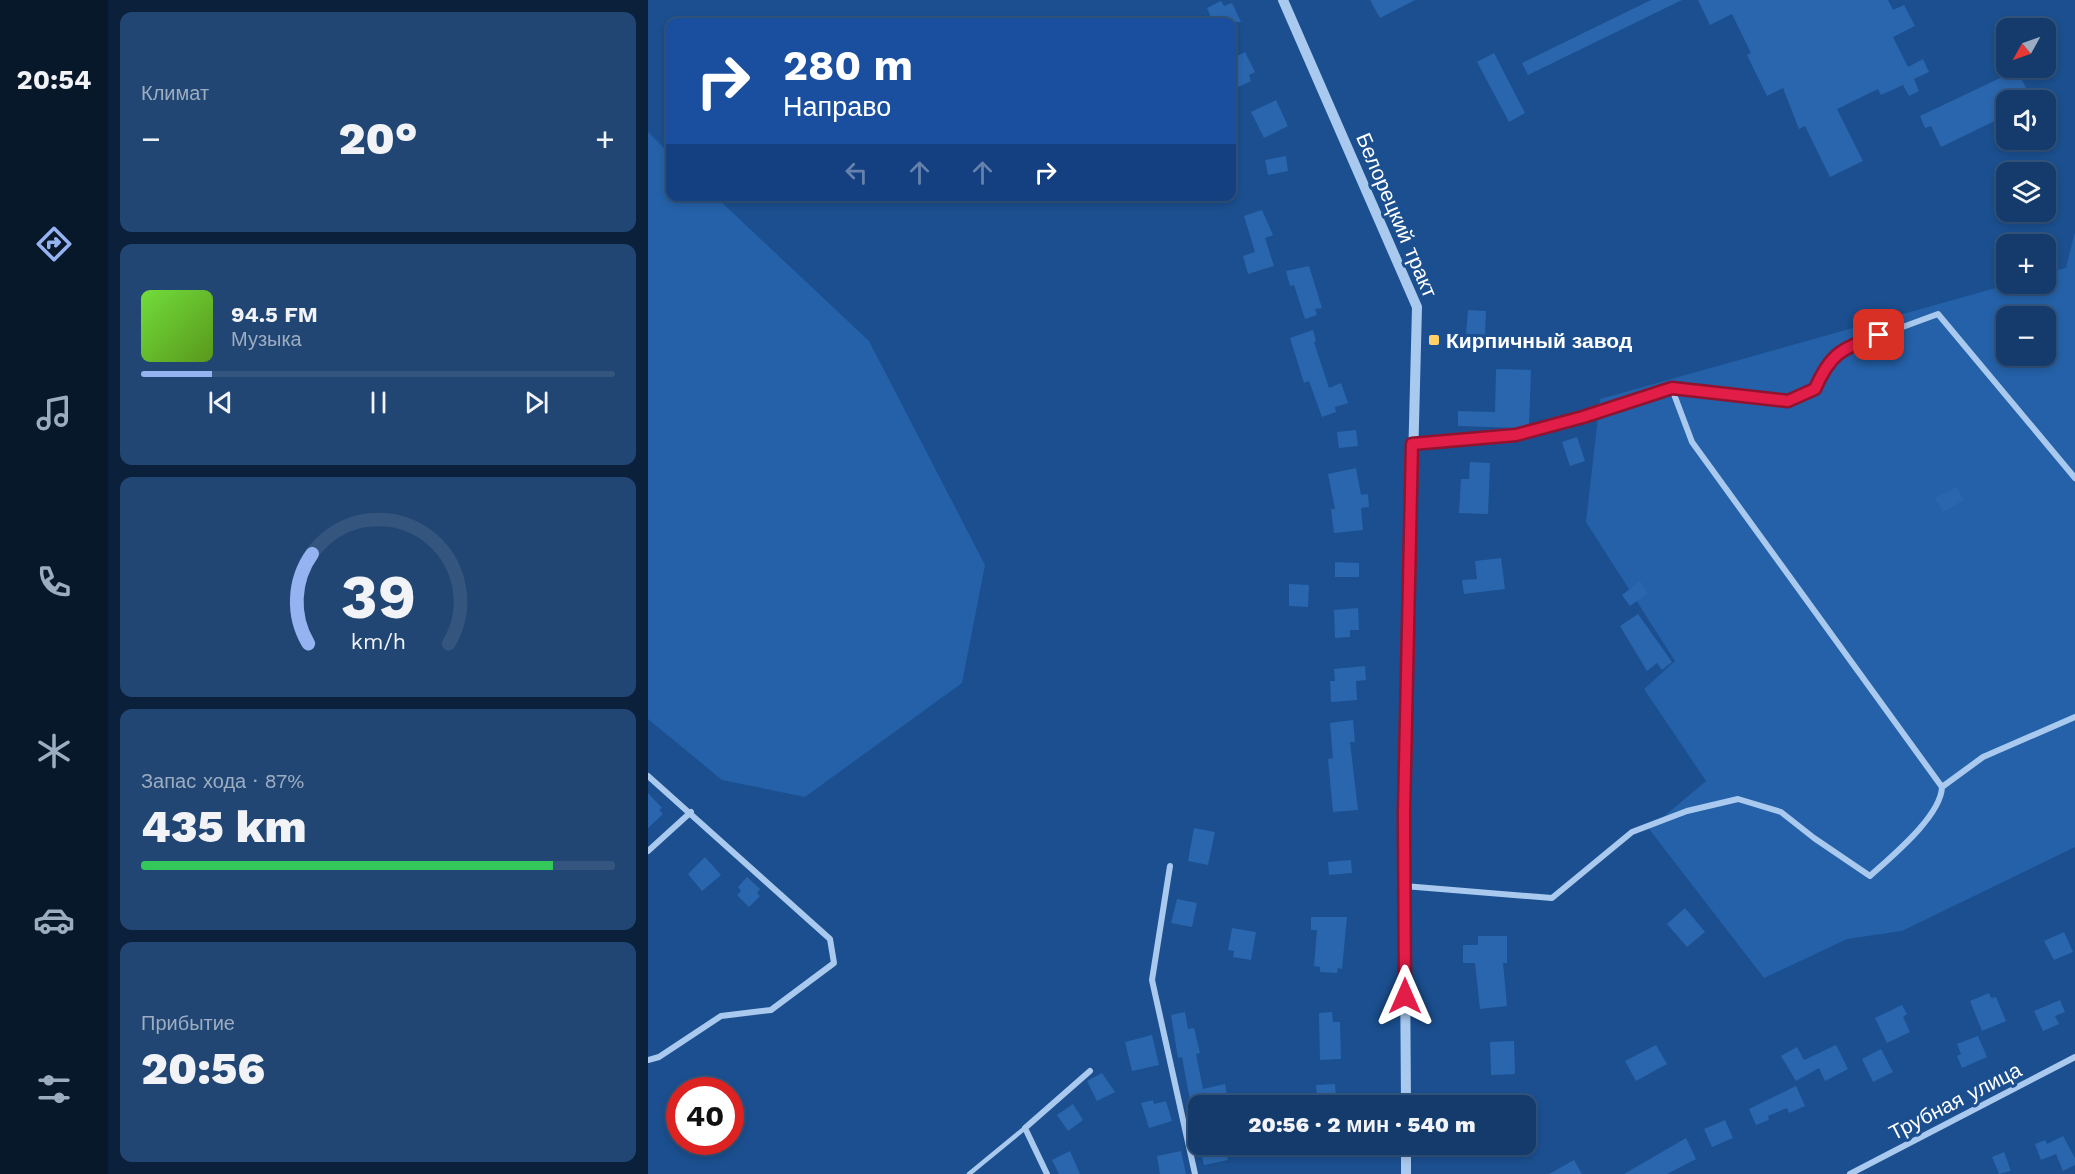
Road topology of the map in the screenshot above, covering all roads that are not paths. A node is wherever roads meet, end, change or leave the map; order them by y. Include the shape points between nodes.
1 (1283, 0) edge
2 (1672, 388) junction
3 (1412, 444) junction
4 (2075, 478) edge
5 (2075, 717) edge
6 (648, 776) edge
7 (1942, 787) junction
8 (691, 812) junction
9 (648, 851) edge
10 (1170, 866) dead end
11 (1404, 886) junction
12 (2075, 1057) edge
13 (648, 1060) edge
14 (1090, 1071) dead end
15 (1406, 1095) edge
16 (1025, 1128) junction
17 (1406, 1155) edge
18 (969, 1174) edge
19 (1047, 1174) edge
20 (1195, 1174) edge
21 (1406, 1174) edge
22 (1850, 1174) edge

1 - 3 street, Белорецкий тракт via 1417,307
2 - 3 street via 1516,435
2 - 4 street via 1788,401 1815,389 1826,365 1840,350 1938,314
2 - 7 street via 1692,442
3 - 11 street, Белорецкий тракт
5 - 7 street via 1983,757
6 - 8 street
7 - 11 street via 1942,797 1912,838 1870,876 1781,812 1738,799 1686,811 1632,832 1552,897
8 - 9 street
8 - 13 street via 830,939 834,963 771,1010 721,1016 659,1057
10 - 20 street via 1152,980
11 - 15 street, Белорецкий тракт
12 - 22 street, Трубная улица
14 - 16 street
16 - 18 lane
16 - 19 street
17 - 21 street

